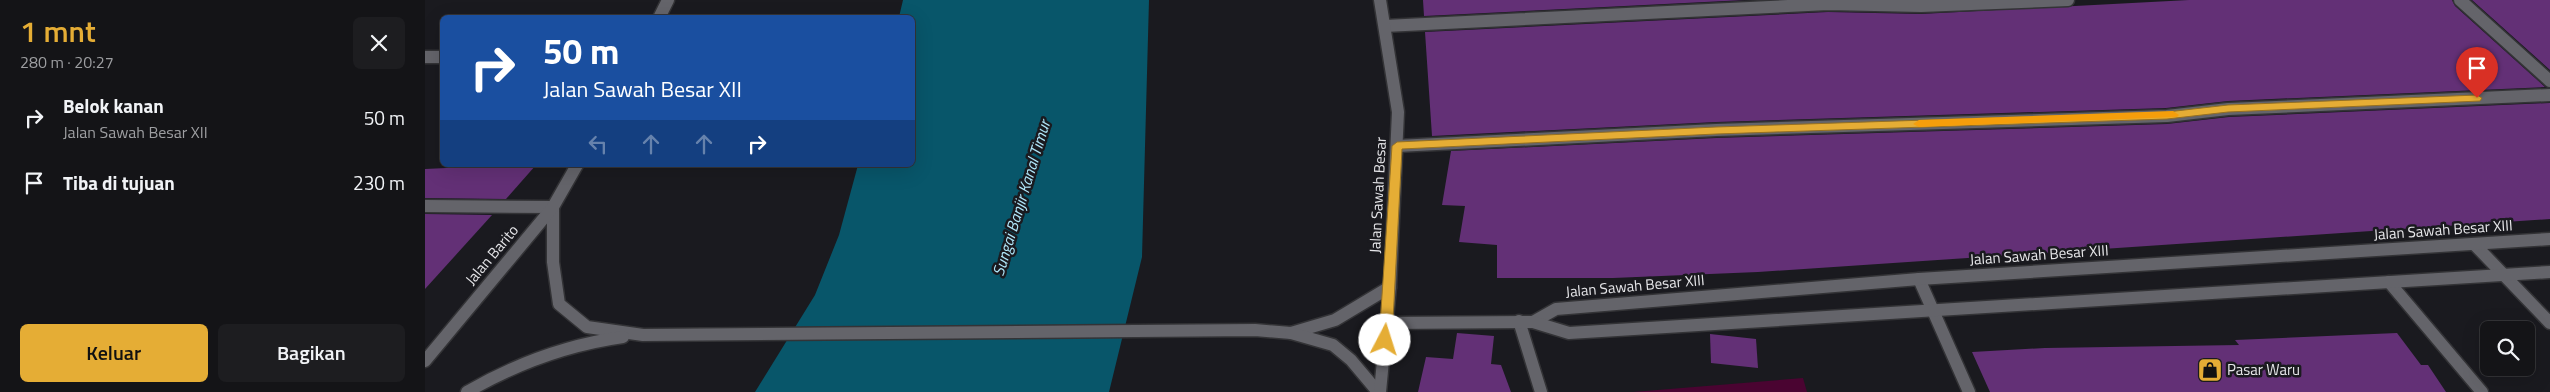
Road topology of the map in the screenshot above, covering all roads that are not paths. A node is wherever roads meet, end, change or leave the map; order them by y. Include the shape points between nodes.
1 (668, 0) edge
2 (1380, 0) edge
3 (2067, 0) edge
4 (2460, 0) edge
5 (660, 15) edge
6 (1385, 26) junction
7 (425, 57) edge
8 (440, 57) edge
9 (2550, 81) edge
10 (2550, 95) edge
11 (1397, 146) junction
12 (576, 167) edge
13 (425, 206) edge
14 (553, 207) junction
15 (2550, 239) edge
16 (2475, 244) junction
17 (2550, 272) edge
18 (2503, 275) junction
19 (1919, 279) junction
20 (2389, 282) junction
21 (1390, 287) junction
22 (1933, 312) junction
23 (1526, 321) junction
24 (1387, 322) junction
25 (2550, 323) edge
26 (1291, 332) junction
27 (643, 335) junction
28 (425, 361) edge
29 (467, 392) edge
30 (1379, 392) edge
31 (1541, 392) edge
32 (1969, 392) edge
33 (2482, 392) edge

1 - 5 street
2 - 6 street, Jalan Sawah Besar
3 - 6 street via 1921,6 1828,4
4 - 9 street
6 - 11 street, Jalan Sawah Besar via 1398,112
7 - 8 street
10 - 11 street via 2228,109 2167,116 1716,130
11 - 21 street, Jalan Sawah Besar
12 - 14 street, Jalan Barito
13 - 14 street
14 - 27 street via 553,262 559,304 587,327
14 - 28 street, Jalan Barito
15 - 16 street, Jalan Sawah Besar XIII
16 - 18 street
16 - 19 street, Jalan Sawah Besar XIII
17 - 18 street, Jalan Sawah Besar XIII
18 - 20 street, Jalan Sawah Besar XIII
18 - 25 street
19 - 22 street
19 - 23 street, Jalan Sawah Besar XIII via 1556,309
20 - 22 street, Jalan Sawah Besar XIII
20 - 33 street
21 - 24 street, Jalan Sawah Besar
21 - 26 street via 1335,320
22 - 23 street, Jalan Sawah Besar XIII via 1569,332
22 - 32 street
23 - 24 street, Jalan Sawah Besar XIII
23 - 31 street
24 - 30 street, Jalan Sawah Besar
26 - 27 street
26 - 30 street via 1333,346 1351,360
27 - 29 street via 585,341 537,356

